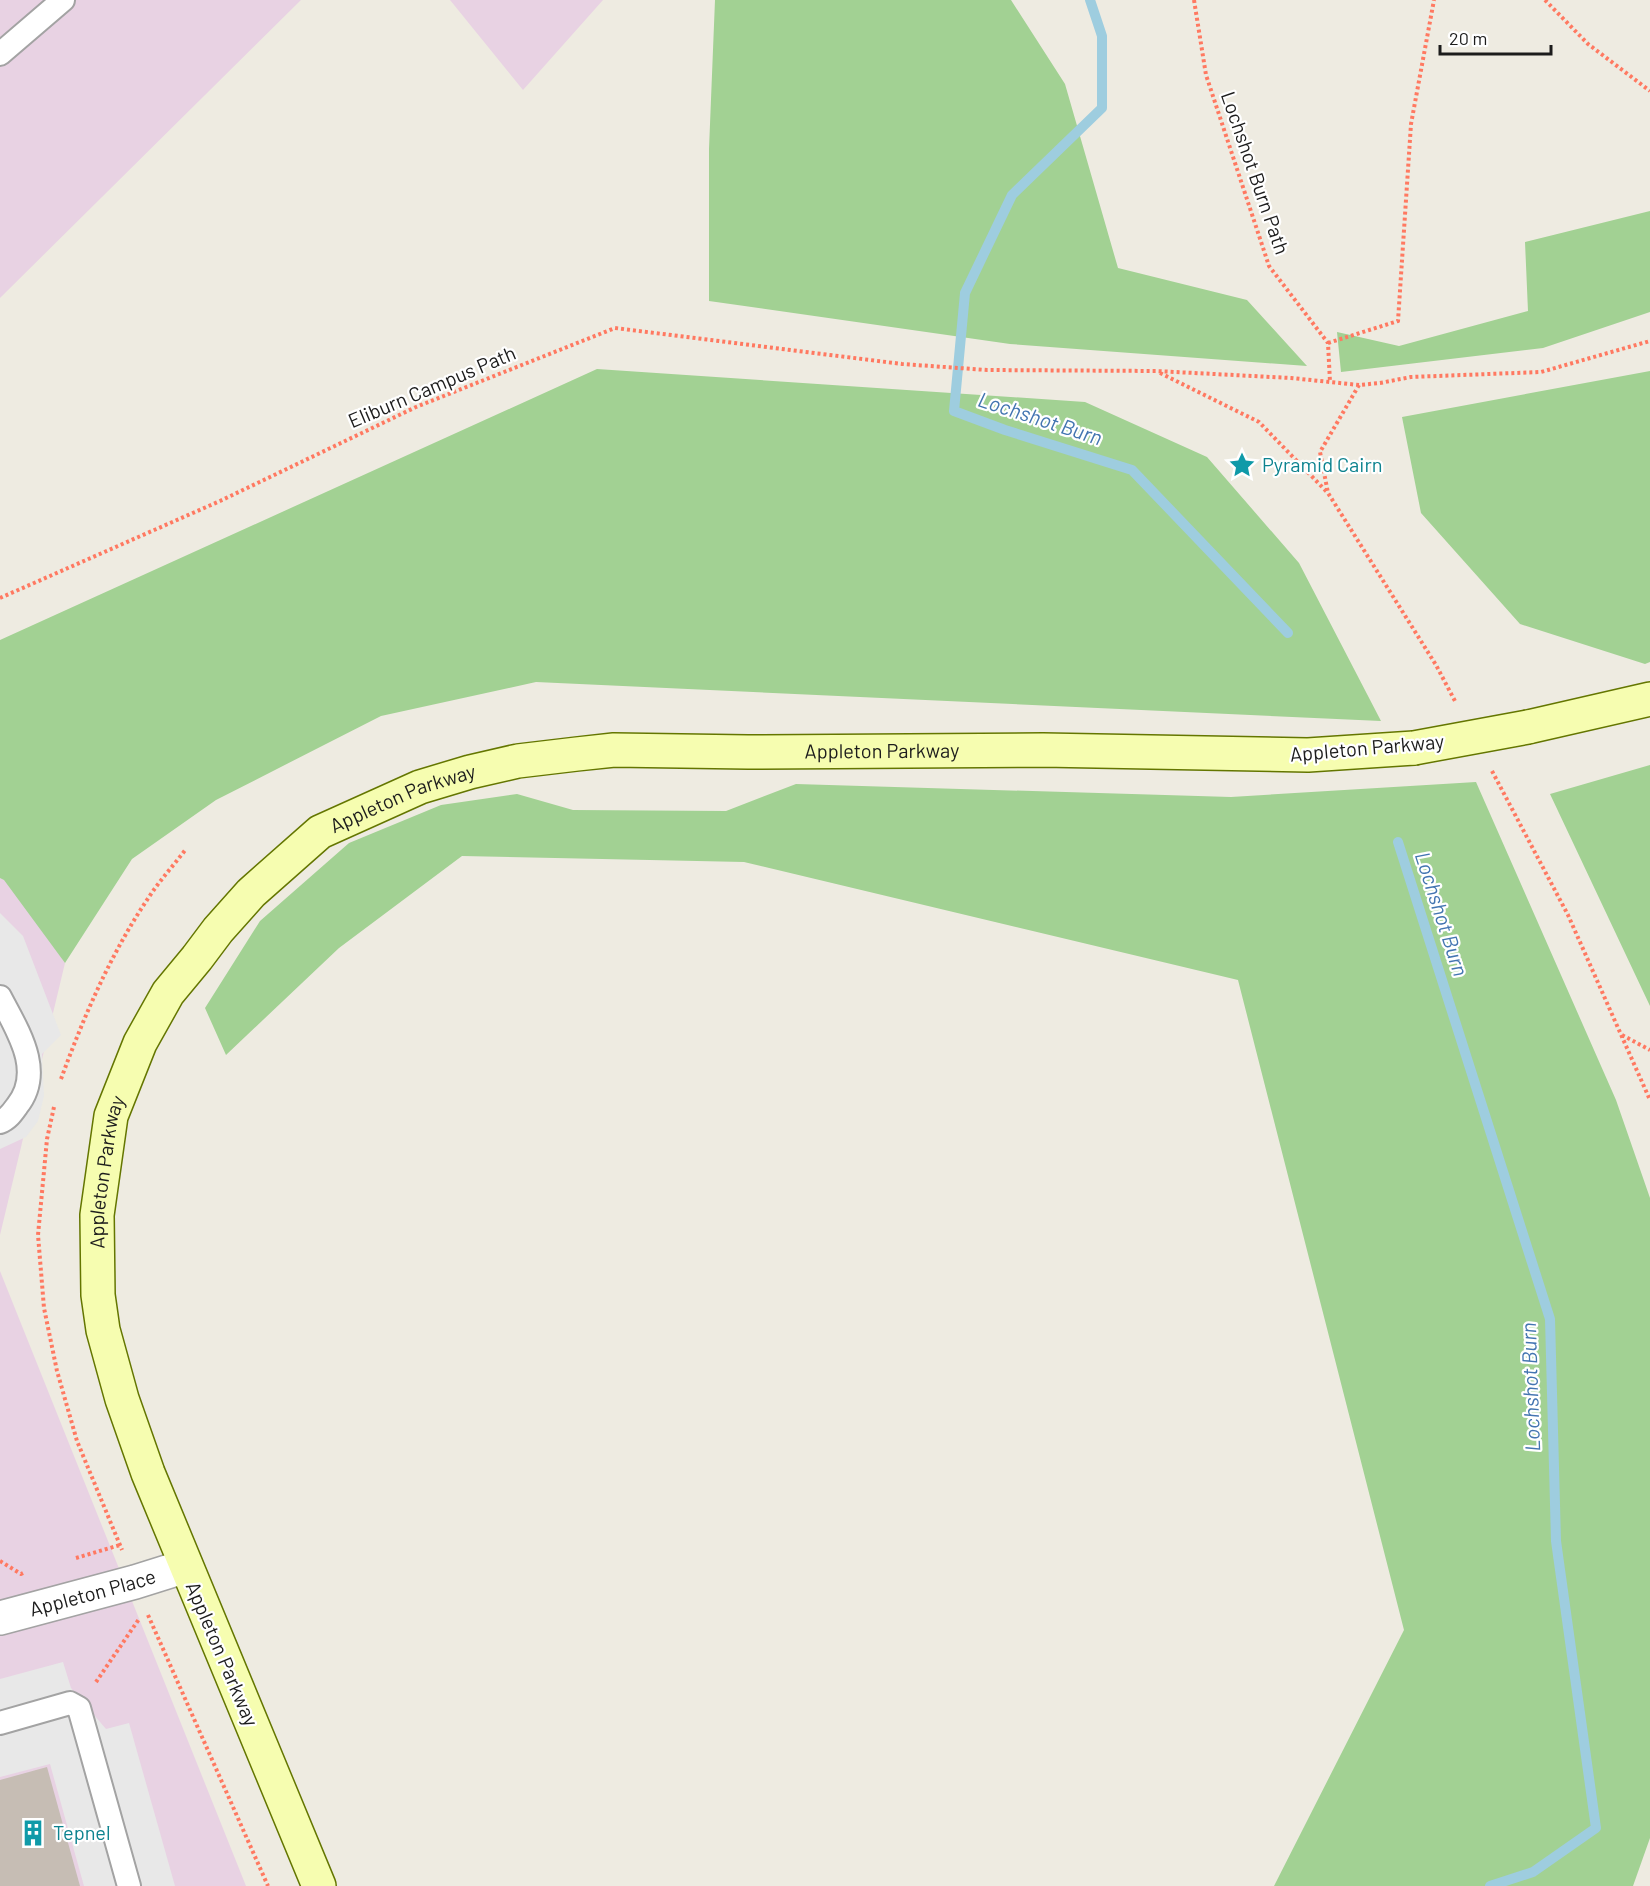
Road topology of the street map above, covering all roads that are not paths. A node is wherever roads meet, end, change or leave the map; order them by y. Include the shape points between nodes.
1 (63, 0) edge
2 (0, 54) edge
3 (1650, 699) edge
4 (0, 997) edge
5 (0, 1122) edge
6 (186, 1566) junction
7 (0, 1618) edge
8 (0, 1723) edge
9 (129, 1886) edge
10 (319, 1886) edge

1 - 2 lane
3 - 6 street, Appleton Parkway, bridge via 1414,748 1308,755 1044,750 614,750 518,761 470,772 420,786 320,832 251,893 168,993 140,1043 111,1116 97,1215 98,1295 103,1330 144,1462
4 - 5 lane via 27,1049 29,1070 24,1098
6 - 7 street, Appleton Place
6 - 10 street, Appleton Parkway
8 - 9 lane via 70,1703 79,1708

